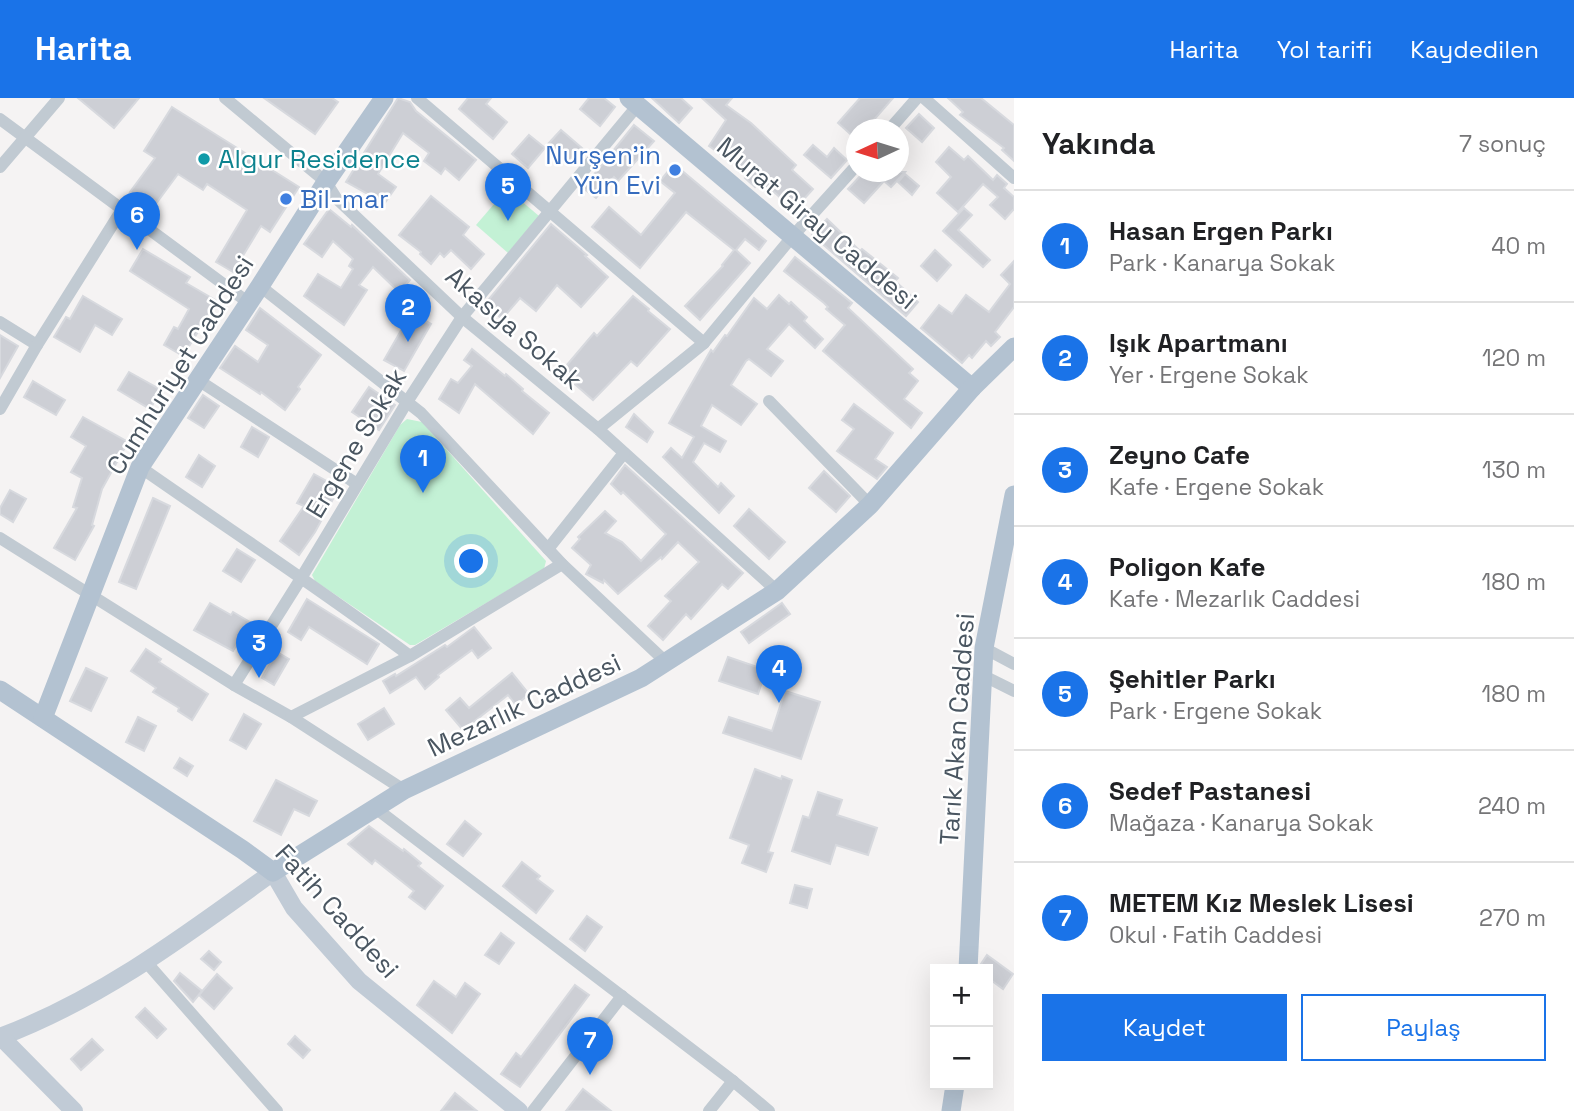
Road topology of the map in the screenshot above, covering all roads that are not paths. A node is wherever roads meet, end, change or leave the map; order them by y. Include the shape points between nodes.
1 (59, 98) edge
2 (225, 98) edge
3 (384, 98) edge
4 (417, 98) edge
5 (917, 98) edge
6 (924, 98) edge
7 (634, 101) edge
8 (0, 119) edge
9 (899, 119) edge
10 (25, 138) junction
11 (0, 167) edge
12 (846, 177) edge
13 (1014, 178) edge
14 (326, 182) junction
15 (123, 208) junction
16 (552, 212) junction
17 (792, 237) junction
18 (260, 286) junction
19 (249, 303) junction
20 (463, 317) junction
21 (0, 322) edge
22 (704, 343) junction
23 (37, 345) junction
24 (1014, 347) edge
25 (198, 380) junction
26 (972, 388) junction
27 (769, 401) dead end
28 (407, 402) junction
29 (0, 409) edge
30 (598, 429) junction
31 (624, 453) junction
32 (140, 467) junction
33 (357, 484) junction
34 (1014, 495) edge
35 (870, 505) junction
36 (0, 538) edge
37 (548, 549) junction
38 (562, 564) junction
39 (300, 580) junction
40 (777, 590) junction
41 (89, 593) junction
42 (984, 648) junction
43 (410, 656) junction
44 (666, 663) junction
45 (1014, 664) edge
46 (982, 675) junction
47 (233, 685) junction
48 (0, 690) edge
49 (1014, 691) edge
50 (291, 717) junction
51 (43, 718) junction
52 (404, 790) junction
53 (374, 807) junction
54 (273, 872) junction
55 (147, 963) junction
56 (968, 964) edge
57 (622, 996) junction
58 (0, 1037) edge
59 (733, 1081) junction
60 (954, 1090) edge
61 (74, 1111) edge
62 (277, 1111) edge
63 (519, 1111) edge
64 (533, 1111) edge
65 (709, 1111) edge
66 (769, 1111) edge
67 (951, 1111) edge

1 - 10 street
2 - 14 street, Akasya Sokak
3 - 14 main road, Cumhuriyet Caddesi
4 - 16 street
5 - 9 street
6 - 13 street
7 - 16 street, Ergene Sokak
7 - 17 main road, Murat Giray Caddesi
8 - 10 street
10 - 11 street
10 - 15 street
12 - 17 street
14 - 18 main road, Cumhuriyet Caddesi
14 - 20 street, Akasya Sokak via 336,198
15 - 19 street
15 - 23 street
16 - 20 street, Ergene Sokak
16 - 22 street
17 - 22 street
17 - 26 main road, Murat Giray Caddesi
18 - 19 main road, Cumhuriyet Caddesi
18 - 28 street
19 - 25 main road, Cumhuriyet Caddesi
20 - 28 street, Ergene Sokak
20 - 30 street, Akasya Sokak
21 - 23 street
22 - 30 street
23 - 29 street
24 - 26 main road, Mezarlık Caddesi
25 - 32 main road, Cumhuriyet Caddesi
25 - 33 street
26 - 35 main road, Mezarlık Caddesi
27 - 35 street
28 - 33 street, Ergene Sokak
28 - 37 street
30 - 31 street, Akasya Sokak
31 - 37 street
31 - 40 street, Akasya Sokak
32 - 39 street
32 - 41 main road, Cumhuriyet Caddesi
33 - 39 street, Ergene Sokak
34 - 42 main road, Tarık Akan Caddesi
35 - 40 main road, Mezarlık Caddesi
36 - 41 street
37 - 38 street
38 - 43 street
38 - 44 street
39 - 43 street
39 - 47 street, Ergene Sokak
40 - 44 main road, Mezarlık Caddesi
41 - 47 street
41 - 51 main road, Cumhuriyet Caddesi
42 - 45 street
42 - 46 main road, Tarık Akan Caddesi
43 - 50 street
44 - 52 main road, Mezarlık Caddesi
46 - 49 street
46 - 56 main road, Tarık Akan Caddesi
47 - 50 street
48 - 51 main road, Fatih Caddesi
50 - 52 street
51 - 54 main road, Fatih Caddesi
52 - 53 main road, Mezarlık Caddesi
53 - 54 main road, Mezarlık Caddesi
53 - 57 street
54 - 55 street, Mezarlık Caddesi
54 - 63 street, Fatih Caddesi via 295,908 359,981
55 - 58 street, Mezarlık Caddesi via 95,994
55 - 62 street
57 - 59 street
57 - 64 street
58 - 61 street
59 - 65 street
59 - 66 street
60 - 67 main road

